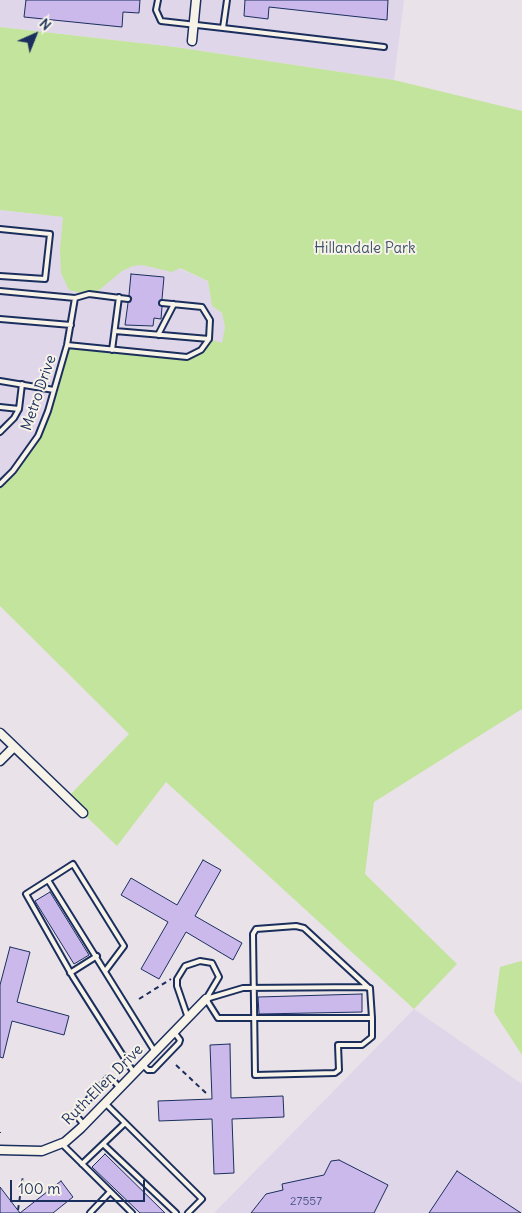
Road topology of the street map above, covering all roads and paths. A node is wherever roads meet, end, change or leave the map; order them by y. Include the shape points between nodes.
1 (158, 0) edge
2 (196, 0) edge
3 (227, 0) edge
4 (193, 26) junction
5 (223, 28) junction
6 (192, 41) dead end
7 (384, 47) dead end
8 (0, 229) edge
9 (0, 276) edge
10 (0, 291) edge
11 (119, 297) junction
12 (74, 298) junction
13 (128, 298) dead end
14 (162, 302) dead end
15 (174, 304) junction
16 (0, 319) edge
17 (70, 325) junction
18 (115, 331) junction
19 (158, 335) junction
20 (209, 340) junction
21 (68, 345) junction
22 (112, 350) junction
23 (0, 381) edge
24 (22, 384) junction
25 (54, 390) junction
26 (0, 407) edge
27 (19, 409) junction
28 (0, 432) edge
29 (0, 484) edge
30 (0, 733) edge
31 (14, 747) junction
32 (0, 761) edge
33 (83, 813) dead end
34 (48, 880) junction
35 (97, 956) junction
36 (106, 970) junction
37 (70, 973) junction
38 (172, 978) dead end
39 (254, 988) junction
40 (370, 988) junction
41 (139, 999) dead end
42 (206, 1000) junction
43 (188, 1018) junction
44 (255, 1018) junction
45 (372, 1018) junction
46 (174, 1032) junction
47 (155, 1052) junction
48 (142, 1065) junction
49 (176, 1066) dead end
50 (134, 1073) junction
51 (120, 1088) junction
52 (207, 1094) dead end
53 (105, 1103) junction
54 (125, 1122) junction
55 (84, 1125) junction
56 (61, 1143) junction
57 (103, 1144) junction
58 (0, 1150) edge
59 (82, 1164) junction
60 (23, 1176) dead end
61 (110, 1192) junction
62 (18, 1210) dead end
63 (90, 1213) edge
64 (132, 1213) edge
65 (176, 1213) edge
66 (188, 1213) edge

1 - 4 lane via 156,10 161,21
2 - 4 street
3 - 5 lane
4 - 5 lane
4 - 6 street
5 - 7 lane
8 - 9 lane via 50,234 45,279
10 - 12 lane
11 - 12 lane via 89,294
11 - 13 lane
11 - 18 lane
12 - 17 lane, Metro Drive
14 - 15 lane
15 - 19 lane
15 - 20 lane via 202,307 210,320
16 - 17 lane
17 - 21 lane, Metro Drive
18 - 19 lane
18 - 22 lane
19 - 20 lane
20 - 22 lane via 201,350 186,357
21 - 22 lane
21 - 25 lane, Metro Drive
23 - 24 lane
24 - 25 lane
24 - 27 lane
25 - 29 lane, Metro Drive via 38,436
26 - 27 lane
27 - 28 lane
30 - 31 street
31 - 32 street
31 - 33 street
34 - 35 lane
34 - 36 lane via 73,864 124,946
34 - 37 lane via 26,894
35 - 36 lane
35 - 37 lane
36 - 47 lane
37 - 50 lane
38 - 41 path
39 - 40 lane
39 - 40 lane via 256,929 296,926 304,928
39 - 42 lane via 228,991
39 - 44 lane
40 - 45 lane
42 - 43 street, Ruth Ellen Drive
42 - 43 lane via 219,977 212,964 200,961 185,966 177,979 177,986
42 - 44 lane via 218,1018
43 - 46 street, Ruth Ellen Drive
44 - 45 lane
44 - 45 lane via 255,1075 339,1070 338,1045 362,1045 372,1037
46 - 47 street, Ruth Ellen Drive
46 - 48 lane via 179,1044 153,1070
47 - 48 street, Ruth Ellen Drive
48 - 50 street, Ruth Ellen Drive
49 - 52 path
50 - 51 street, Ruth Ellen Drive
51 - 53 street, Ruth Ellen Drive
51 - 55 lane via 108,1078 75,1114
53 - 54 lane
53 - 55 street, Ruth Ellen Drive
54 - 57 lane
54 - 66 lane via 202,1199
55 - 56 street, Ruth Ellen Drive
56 - 58 street, Ruth Ellen Drive via 42,1151
56 - 59 lane
57 - 59 lane
57 - 65 lane
59 - 61 lane
60 - 62 path
61 - 63 lane
61 - 64 lane

